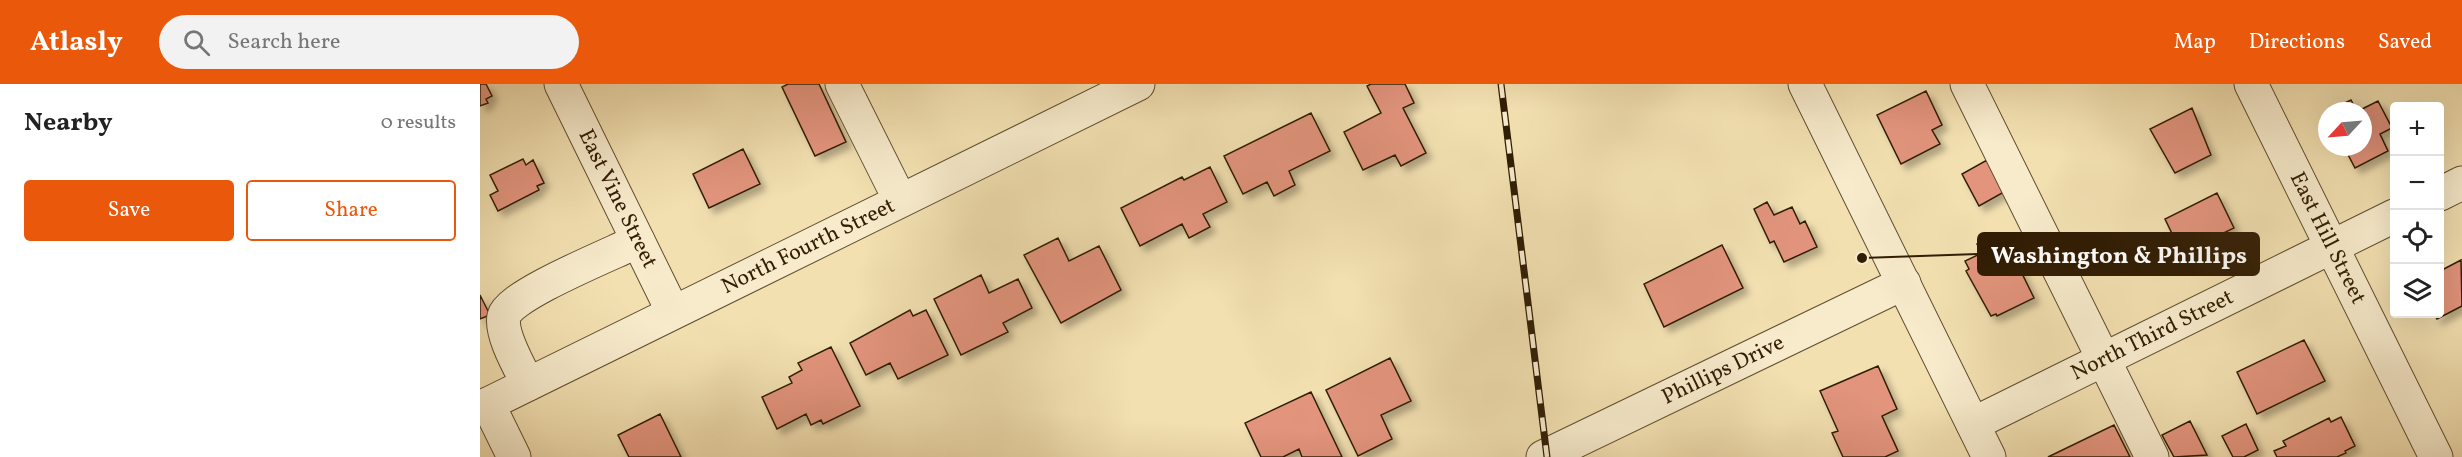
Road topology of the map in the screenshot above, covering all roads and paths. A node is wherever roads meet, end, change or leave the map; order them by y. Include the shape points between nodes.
1 (561, 84) edge
2 (842, 84) edge
3 (1805, 84) edge
4 (1967, 84) edge
5 (2251, 84) edge
6 (1128, 86) edge
7 (2462, 183) edge
8 (2444, 192) edge
9 (900, 200) junction
10 (2390, 218) edge
11 (638, 241) junction
12 (2332, 247) junction
13 (1904, 283) junction
14 (673, 312) junction
15 (2105, 357) junction
16 (528, 384) junction
17 (484, 406) edge
18 (1973, 424) junction
19 (514, 457) edge
20 (1543, 457) edge
21 (1989, 457) edge
22 (2152, 457) edge
23 (2436, 457) edge

1 - 11 street, East Vine Street
2 - 9 street
3 - 13 street
4 - 15 street
5 - 12 street, East Hill Street
6 - 9 street, North Fourth Street
7 - 8 street
9 - 14 street, North Fourth Street
10 - 12 street, North Third Street
11 - 14 street, East Vine Street
11 - 16 street via 547,283 508,306 503,318 510,347
12 - 15 street, North Third Street
12 - 23 street, East Hill Street
13 - 18 street
13 - 20 street, Phillips Drive
14 - 16 street, North Fourth Street
15 - 18 street, North Third Street
15 - 22 street
16 - 17 street, North Fourth Street
17 - 19 street
18 - 21 street

